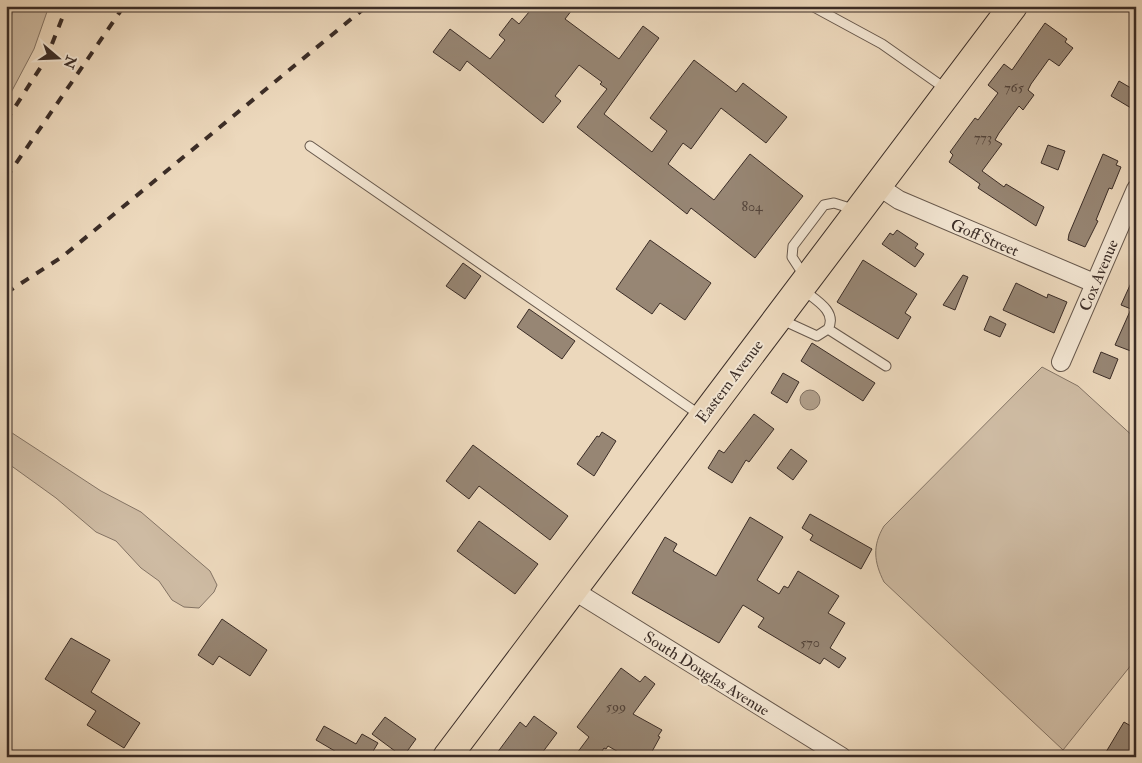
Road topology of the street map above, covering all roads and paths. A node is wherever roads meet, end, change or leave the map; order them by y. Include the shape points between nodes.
1 (812, 6) edge
2 (1013, 6) edge
3 (948, 91) junction
4 (310, 146) dead end
5 (878, 186) junction
6 (1136, 189) edge
7 (803, 283) junction
8 (1094, 283) junction
9 (777, 318) junction
10 (828, 329) junction
11 (1060, 362) dead end
12 (886, 366) dead end
13 (702, 416) junction
14 (573, 590) junction
15 (447, 757) edge
16 (842, 757) edge

1 - 3 lane via 882,44
2 - 3 main road, Eastern Avenue
3 - 5 main road, Eastern Avenue
4 - 13 lane
5 - 7 main road, Eastern Avenue
5 - 8 street, Goff Street via 899,200
6 - 8 street, Cox Avenue
7 - 9 main road, Eastern Avenue
7 - 10 lane via 828,310 831,318
8 - 11 street, Cox Avenue
9 - 10 lane via 817,336
9 - 13 main road, Eastern Avenue
10 - 12 lane
13 - 14 main road, Eastern Avenue
14 - 15 main road, Eastern Avenue
14 - 16 street, South Douglas Avenue

